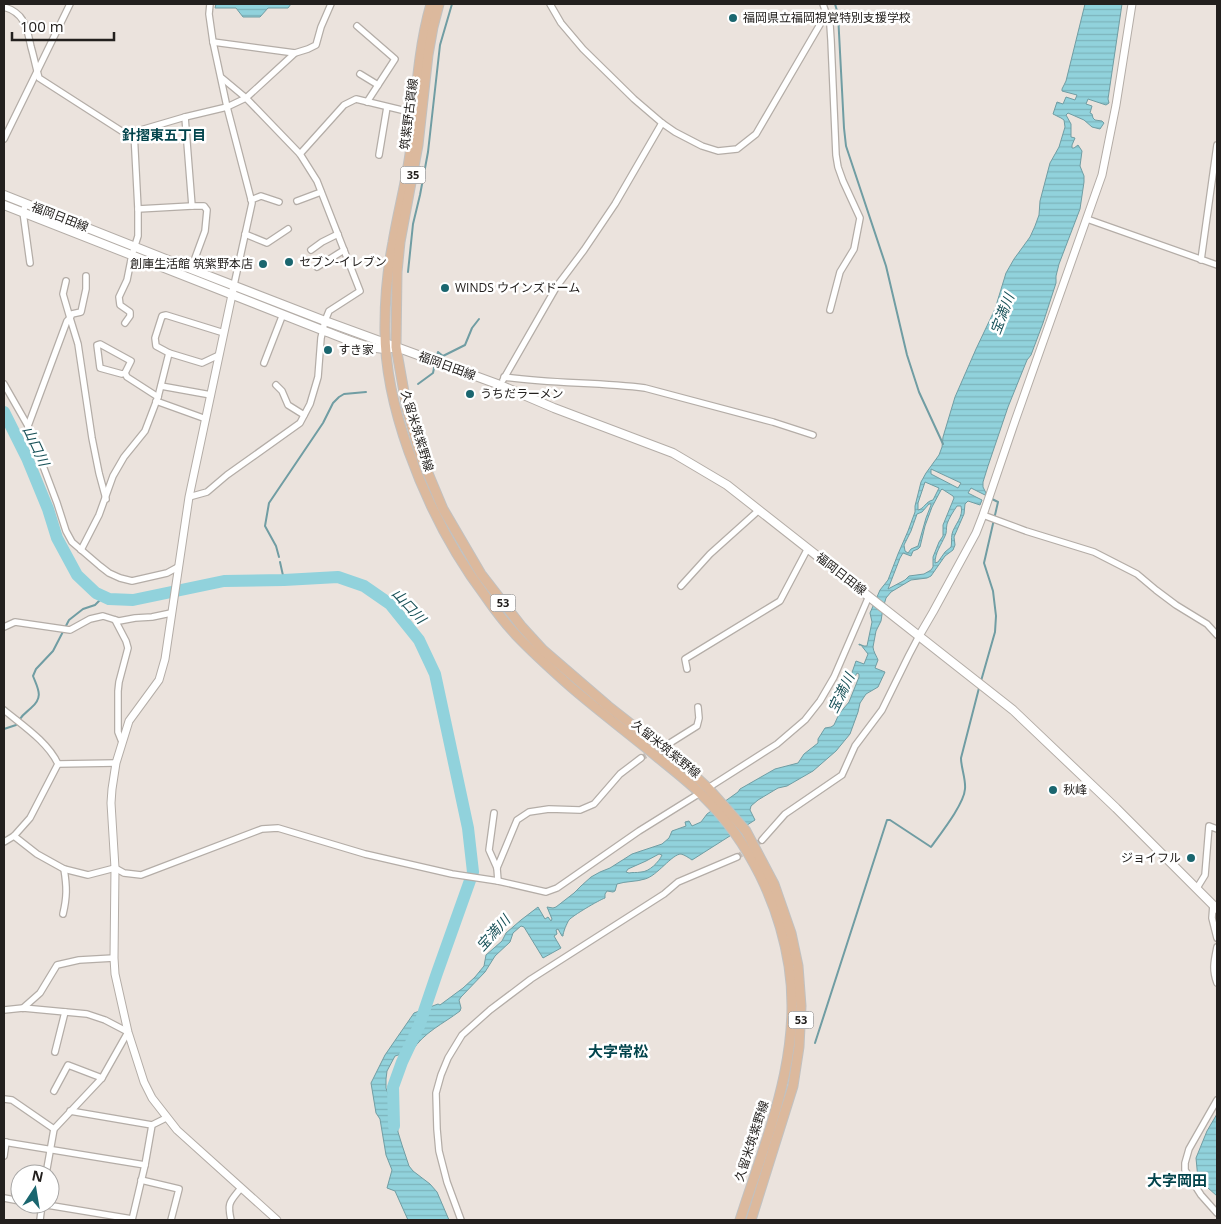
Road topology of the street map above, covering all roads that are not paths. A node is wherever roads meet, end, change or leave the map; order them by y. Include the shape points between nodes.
1 (70, 4) edge
2 (210, 4) edge
3 (332, 4) edge
4 (431, 4) edge
5 (439, 4) edge
6 (550, 4) edge
7 (823, 4) edge
8 (1132, 4) edge
9 (4, 7) edge
10 (826, 12) junction
11 (357, 26) dead end
12 (213, 42) junction
13 (295, 53) junction
14 (37, 72) junction
15 (360, 74) dead end
16 (222, 78) junction
17 (378, 85) junction
18 (246, 98) junction
19 (367, 102) junction
20 (227, 107) junction
21 (387, 107) junction
22 (414, 114) junction
23 (185, 117) junction
24 (662, 123) junction
25 (134, 132) junction
26 (4, 139) edge
27 (1217, 145) edge
28 (300, 154) junction
29 (379, 155) dead end
30 (321, 192) junction
31 (4, 195) edge
32 (251, 200) junction
33 (297, 201) dead end
34 (279, 202) dead end
35 (4, 204) edge
36 (192, 206) junction
37 (24, 208) junction
38 (138, 209) junction
39 (1087, 219) junction
40 (288, 229) dead end
41 (245, 234) junction
42 (338, 234) junction
43 (135, 246) junction
44 (311, 250) dead end
45 (344, 250) junction
46 (132, 255) junction
47 (1201, 260) junction
48 (30, 264) dead end
49 (1217, 265) edge
50 (316, 267) dead end
51 (191, 269) junction
52 (86, 276) dead end
53 (66, 281) dead end
54 (234, 285) junction
55 (232, 294) junction
56 (830, 310) dead end
57 (283, 314) junction
58 (70, 318) junction
59 (324, 320) junction
60 (125, 322) dead end
61 (322, 330) junction
62 (224, 333) junction
63 (385, 346) junction
64 (396, 347) junction
65 (169, 352) junction
66 (219, 355) junction
67 (264, 364) dead end
68 (125, 373) junction
69 (504, 377) junction
70 (4, 384) edge
71 (276, 385) dead end
72 (500, 385) junction
73 (160, 386) junction
74 (211, 395) junction
75 (157, 399) junction
76 (304, 415) junction
77 (206, 419) junction
78 (28, 426) junction
79 (813, 435) dead end
80 (189, 497) junction
81 (106, 499) junction
82 (759, 510) junction
83 (983, 515) junction
84 (808, 548) junction
85 (81, 550) junction
86 (177, 570) junction
87 (681, 586) dead end
88 (871, 598) junction
89 (172, 610) junction
90 (115, 620) junction
91 (4, 627) edge
92 (917, 634) junction
93 (1217, 635) edge
94 (687, 669) dead end
95 (698, 707) dead end
96 (4, 710) edge
97 (122, 742) junction
98 (670, 743) tunnel mouth
99 (641, 758) tunnel mouth
100 (116, 763) junction
101 (58, 764) junction
102 (706, 792) junction
103 (494, 812) dead end
104 (1217, 829) edge
105 (14, 836) junction
106 (762, 840) tunnel mouth
107 (4, 842) edge
108 (737, 856) tunnel mouth
109 (115, 868) junction
110 (497, 868) junction
111 (64, 869) junction
112 (496, 881) junction
113 (1197, 888) junction
114 (1215, 907) edge
115 (63, 914) dead end
116 (1217, 938) edge
117 (1217, 947) edge
118 (114, 958) junction
119 (1217, 984) edge
120 (23, 1008) junction
121 (4, 1010) edge
122 (65, 1012) junction
123 (128, 1032) junction
124 (55, 1052) dead end
125 (102, 1078) junction
126 (54, 1091) dead end
127 (4, 1099) edge
128 (1217, 1100) edge
129 (70, 1111) junction
130 (166, 1118) junction
131 (152, 1125) junction
132 (54, 1129) junction
133 (5, 1142) edge
134 (50, 1149) junction
135 (4, 1156) edge
136 (48, 1164) edge
137 (145, 1165) junction
138 (141, 1180) junction
139 (242, 1188) junction
140 (60, 1207) edge
141 (1217, 1213) edge
142 (132, 1220) edge
143 (172, 1220) edge
144 (231, 1220) edge
145 (277, 1220) edge
146 (461, 1220) edge
147 (740, 1220) edge
148 (751, 1220) edge

1 - 14 street
2 - 12 street
3 - 13 street via 316,45
4 - 22 main road, 筑紫野古賀線 / 35 via 422,39
5 - 64 main road, 筑紫野古賀線 / 35 via 400,242
6 - 24 street via 582,49
7 - 10 street
8 - 39 street via 1104,167
9 - 14 street via 16,12 24,22
10 - 24 street via 756,134 737,149 718,151 702,146
10 - 56 street via 832,40 836,155 843,181 860,218 854,249 840,272
11 - 17 street via 395,59
12 - 13 street
12 - 16 street
13 - 18 street
14 - 25 street via 39,78 123,132
14 - 26 street
15 - 17 street
16 - 18 street
16 - 20 street
17 - 19 street
18 - 20 street
18 - 28 street
19 - 21 street
19 - 28 street via 356,99 344,104
20 - 23 street
20 - 32 street
21 - 22 street
21 - 29 street
22 - 63 main road, 筑紫野古賀線 / 35 via 410,155 392,244
23 - 25 street
23 - 36 street
24 - 69 street via 615,204 557,286
25 - 38 street
27 - 47 street
28 - 30 street
30 - 33 street
30 - 42 street
31 - 37 main road, 福岡日田線
32 - 34 street via 261,196
32 - 41 street
35 - 37 main road, 福岡日田線
36 - 38 street
36 - 51 street via 204,206 207,210 205,231
37 - 43 main road, 福岡日田線
37 - 46 main road, 福岡日田線
37 - 48 street
38 - 43 street
39 - 47 street
39 - 83 street
40 - 41 street via 267,243
41 - 54 street
42 - 44 street
42 - 45 street
43 - 46 street
43 - 51 main road, 福岡日田線
45 - 50 street
45 - 59 street via 360,292 329,311
46 - 55 main road, 福岡日田線
46 - 60 street via 127,280 119,297 120,305 130,312
47 - 49 street
51 - 54 main road, 福岡日田線
52 - 58 street via 81,312 72,314
53 - 58 street via 64,294
54 - 55 street
54 - 59 main road, 福岡日田線
55 - 57 main road, 福岡日田線
55 - 62 street
57 - 61 main road, 福岡日田線
57 - 67 street
58 - 78 street
58 - 81 street via 78,344 92,438
59 - 61 street
59 - 63 main road, 福岡日田線
61 - 63 main road, 福岡日田線 via 370,347
61 - 76 street via 318,378
62 - 65 street via 162,316 155,338 156,346
62 - 66 street
63 - 64 main road, 福岡日田線
63 - 102 main road, 久留米筑紫野線 / 53 via 395,410 421,486 472,578 515,634 539,658 572,688
64 - 72 main road, 福岡日田線
64 - 102 main road, 久留米筑紫野線 / 53 via 407,410 423,461 443,509 481,574 543,650 682,764
65 - 66 street via 202,363
65 - 73 street
66 - 74 street
68 - 68 street via 131,361 97,345 100,368
68 - 75 street
69 - 72 street
69 - 79 street via 645,388
70 - 78 street
71 - 76 street via 288,405
72 - 82 main road, 福岡日田線 via 673,452 727,485
73 - 74 street
73 - 75 street
74 - 77 street
75 - 77 street
75 - 81 street via 145,431 113,476
76 - 80 street via 300,424 226,475 207,492
77 - 80 street
78 - 85 street via 66,530
80 - 86 street
81 - 85 street
82 - 84 main road, 福岡日田線
82 - 87 street via 710,554
83 - 92 street via 933,612
83 - 93 street via 1094,552 1136,574 1207,624
84 - 88 main road, 福岡日田線
84 - 94 street via 780,600 685,659
85 - 86 street via 120,578 132,580
86 - 89 street
88 - 92 main road, 福岡日田線
88 - 102 street via 834,677 805,720 777,744
89 - 90 street via 152,617
89 - 97 street via 159,680 129,721
90 - 91 street via 103,616 70,630 15,622
90 - 97 street via 128,648 118,691 118,732
92 - 106 street via 882,710 855,746 842,775 785,814
92 - 113 main road, 福岡日田線 via 1013,710
95 - 98 street via 697,726
96 - 101 street via 43,742
97 - 100 street
99 - 110 street via 620,774 594,804 580,810 529,812 517,820
100 - 101 street
100 - 109 street via 111,803
101 - 105 street via 30,818
102 - 112 street via 639,831 557,888 546,892
102 - 147 main road, 久留米筑紫野線 / 53 via 757,869 776,914 789,967 792,1006 790,1046 768,1136
102 - 148 main road, 久留米筑紫野線 / 53 via 742,826 761,858 792,933 798,966 801,1006 793,1086
103 - 110 street via 489,850
104 - 113 street via 1209,826 1205,875
105 - 107 street
105 - 111 street via 36,854
108 - 146 street via 678,882 531,979 462,1035 448,1058 436,1093 439,1151
109 - 111 street via 88,875
109 - 112 street via 141,875 262,829 278,828 365,854
109 - 118 street
110 - 112 street
111 - 115 street via 67,897
113 - 114 main road, 福岡日田線
114 - 116 street via 1212,918
117 - 119 street via 1213,972
118 - 120 street via 57,965 40,993
118 - 123 street
120 - 121 street
120 - 122 street
122 - 123 street via 87,1014
122 - 124 street
123 - 125 street
123 - 130 street via 144,1082
125 - 126 street via 68,1065
125 - 129 street
127 - 132 street via 12,1100
128 - 141 street via 1189,1149 1185,1163 1201,1195
129 - 131 street
129 - 132 street
130 - 131 street
130 - 139 street
131 - 137 street
132 - 134 street
133 - 134 street
133 - 135 street
134 - 136 street
134 - 137 street
137 - 138 street
138 - 142 street
138 - 143 street via 178,1189
139 - 144 street via 230,1201
139 - 145 street
140 - 142 street

